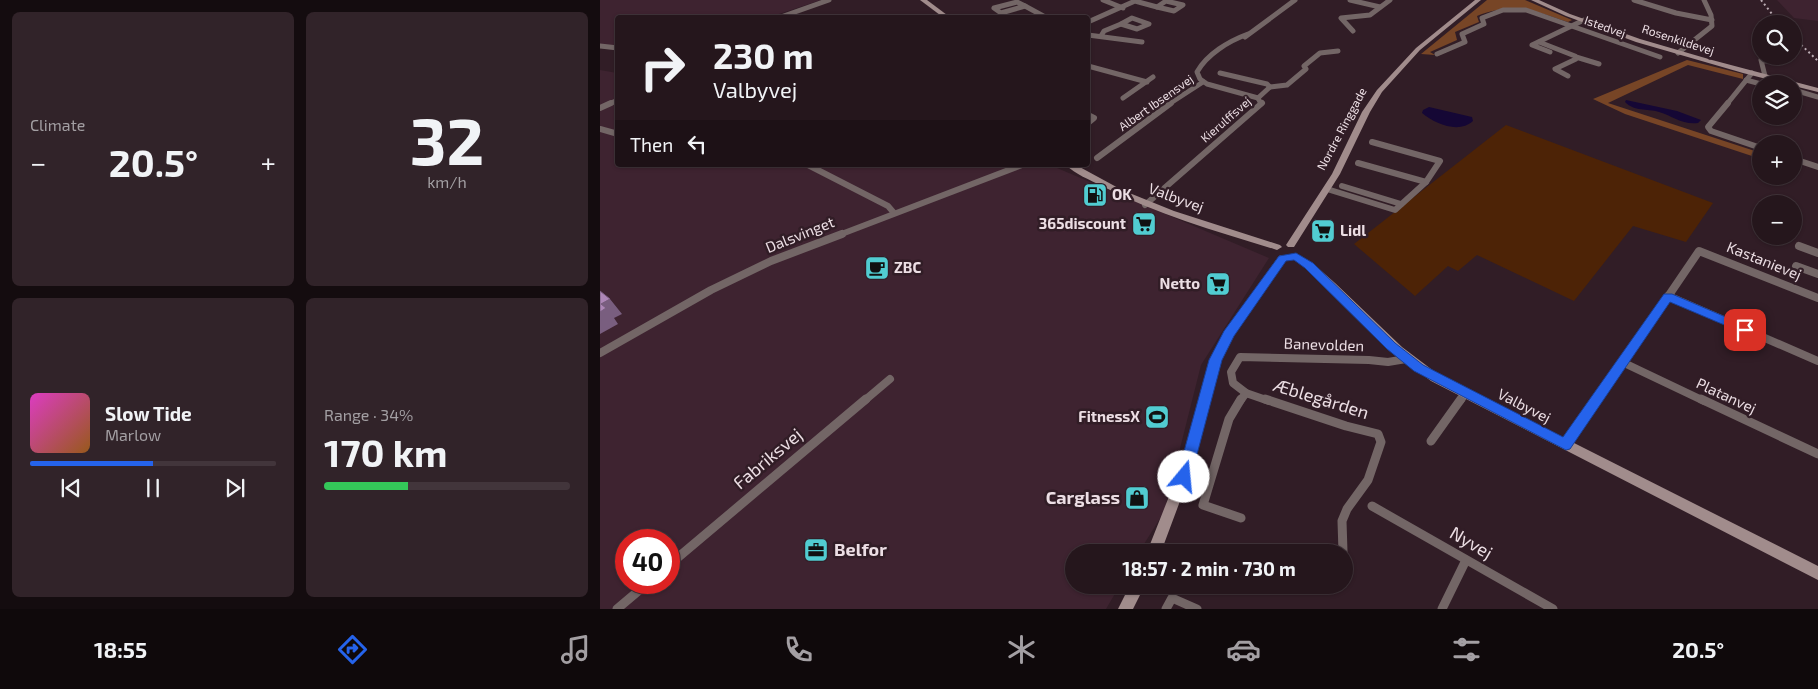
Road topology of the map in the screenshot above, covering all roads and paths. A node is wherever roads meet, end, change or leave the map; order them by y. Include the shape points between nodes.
1 (829, 0) edge
2 (923, 0) edge
3 (1107, 0) edge
4 (1295, 0) edge
5 (1350, 0) edge
6 (1390, 0) edge
7 (1478, 0) edge
8 (1534, 0) edge
9 (1634, 0) edge
10 (1704, 0) edge
11 (1025, 6) junction
12 (1156, 7) junction
13 (1380, 7) junction
14 (1123, 8) junction
15 (786, 15) edge
16 (944, 15) edge
17 (1043, 15) edge
18 (1584, 20) junction
19 (1712, 20) junction
20 (1090, 21) edge
21 (1121, 24) junction
22 (1571, 26) junction
23 (1110, 28) junction
24 (1353, 31) dead end
25 (1090, 35) edge
26 (1101, 36) junction
27 (1142, 42) dead end
28 (1539, 42) junction
29 (600, 46) edge
30 (615, 48) edge
31 (1338, 51) dead end
32 (1550, 52) dead end
33 (1678, 53) junction
34 (1437, 54) dead end
35 (1576, 57) junction
36 (1660, 57) dead end
37 (1599, 64) dead end
38 (1090, 67) edge
39 (1220, 73) dead end
40 (1752, 73) junction
41 (1761, 75) edge
42 (1568, 76) dead end
43 (1153, 77) dead end
44 (1746, 80) junction
45 (1147, 82) junction
46 (1203, 82) junction
47 (1752, 82) edge
48 (1802, 86) edge
49 (1270, 87) junction
50 (1818, 90) edge
51 (1802, 92) edge
52 (1818, 97) edge
53 (1123, 98) dead end
54 (1258, 98) junction
55 (615, 101) edge
56 (600, 108) edge
57 (600, 129) edge
58 (615, 133) edge
59 (1372, 142) dead end
60 (1752, 145) edge
61 (1097, 158) dead end
62 (1802, 162) edge
63 (1358, 163) dead end
64 (812, 167) edge
65 (1017, 167) edge
66 (1073, 167) edge
67 (1818, 167) edge
68 (1426, 182) junction
69 (1342, 186) dead end
70 (1326, 189) junction
71 (1401, 204) junction
72 (1145, 205) junction
73 (894, 213) junction
74 (1291, 245) junction
75 (1799, 246) dead end
76 (1277, 247) junction
77 (1818, 253) edge
78 (1296, 256) junction
79 (1282, 258) junction
80 (1796, 266) dead end
81 (1818, 274) edge
82 (1668, 296) junction
83 (1818, 298) edge
84 (600, 353) edge
85 (1240, 356) joint
86 (1406, 359) junction
87 (1818, 361) edge
88 (1622, 362) junction
89 (890, 379) dead end
90 (1246, 393) junction
91 (1465, 394) junction
92 (1431, 441) dead end
93 (1566, 445) junction
94 (1818, 454) edge
95 (1372, 506) dead end
96 (1241, 518) dead end
97 (1157, 544) edge
98 (1343, 544) edge
99 (680, 556) edge
100 (1466, 560) junction
101 (1818, 573) edge
102 (634, 594) edge
103 (1133, 594) edge
104 (617, 609) edge
105 (1125, 609) edge
106 (1166, 609) edge
107 (1197, 609) edge
108 (1442, 609) edge
109 (1553, 609) edge

1 - 15 street
2 - 16 street
3 - 14 street
4 - 46 street, Albert Ibsensvej via 1198,68 1198,76
5 - 13 street
6 - 13 street
7 - 70 street, Nordre Ringgade via 1418,49 1379,91
8 - 18 street, Rosenkildevej
9 - 19 street
10 - 19 street
11 - 11 street via 1001,13 994,8 1017,2
11 - 17 street
12 - 12 street via 1174,11 1184,5 1166,1
12 - 14 street via 1135,1
13 - 24 street via 1370,15 1341,18
14 - 20 street
18 - 22 street
18 - 33 street, Rosenkildevej
19 - 33 street via 1708,32
20 - 23 street
21 - 21 street via 1132,18 1149,24 1137,29
21 - 23 street
22 - 28 street
22 - 34 street, Istedvej via 1526,10 1503,10 1482,18 1484,24 1462,34 1465,42
22 - 36 street, Istedvej
23 - 26 street
25 - 26 street
26 - 27 street
28 - 32 street via 1532,45
28 - 35 street
29 - 30 street
31 - 49 street, Kierulffsvej via 1320,53 1288,85
33 - 40 street, Rosenkildevej
35 - 37 street
35 - 42 street via 1555,69
38 - 45 street
39 - 49 street
40 - 41 street, Rosenkildevej
40 - 44 street
43 - 45 street
44 - 47 street
44 - 60 street via 1708,129
45 - 53 street
46 - 54 street
46 - 61 street, Albert Ibsensvej
48 - 50 street, Rosenkildevej
49 - 54 street, Kierulffsvej
51 - 52 street
54 - 72 street, Kierulffsvej via 1262,103
55 - 56 street
57 - 58 street
59 - 68 street via 1440,161
62 - 67 street
63 - 68 street
64 - 73 street via 888,206
65 - 73 street, Dalsvinget
66 - 72 street, Valbyvej
68 - 71 street
69 - 71 street
70 - 71 street via 1395,210
70 - 74 street, Nordre Ringgade
72 - 76 street, Valbyvej
73 - 84 street, Dalsvinget via 743,273
74 - 76 street
74 - 78 street via 1298,250
75 - 77 street
76 - 79 street via 1275,253
78 - 79 street
78 - 86 street, Valbyvej via 1317,272
79 - 97 street via 1229,334 1216,360 1189,461
80 - 81 street
82 - 83 street, Kastanievej via 1699,251
82 - 87 street
82 - 88 street
85 - 86 street, Banevolden via 1384,363
85 - 90 street, Æblegården via 1230,376 1232,383
86 - 91 street, Valbyvej
88 - 93 street
88 - 94 street, Platanvej
89 - 99 street, Fabriksvej
90 - 96 street via 1229,419 1203,505
90 - 98 street, Æblegården via 1378,434 1381,442 1368,480 1342,521
91 - 92 street
91 - 93 street, Valbyvej
93 - 101 street, Valbyvej
95 - 100 street, Nyvej
100 - 108 street
100 - 109 street, Nyvej
102 - 104 street
103 - 105 street
106 - 107 street via 1172,598

